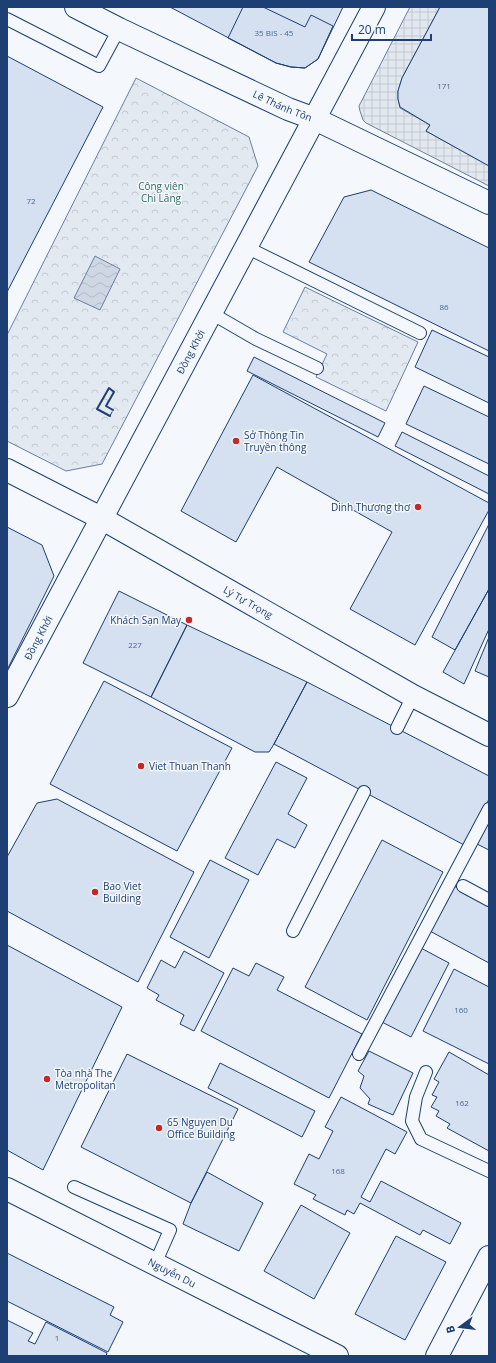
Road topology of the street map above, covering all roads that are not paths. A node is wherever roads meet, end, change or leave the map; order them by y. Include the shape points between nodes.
1 (76, 7) edge
2 (374, 7) edge
3 (7, 19) edge
4 (119, 29) junction
5 (315, 119) junction
6 (489, 203) edge
7 (246, 247) junction
8 (211, 314) junction
9 (420, 332) dead end
10 (317, 368) dead end
11 (7, 470) edge
12 (101, 518) junction
13 (7, 696) edge
14 (413, 696) junction
15 (397, 728) dead end
16 (489, 735) edge
17 (364, 792) dead end
18 (489, 809) edge
19 (463, 886) dead end
20 (489, 900) edge
21 (293, 931) dead end
22 (359, 1054) dead end
23 (426, 1072) dead end
24 (489, 1171) edge
25 (74, 1187) dead end
26 (7, 1189) edge
27 (489, 1257) edge
28 (156, 1264) junction
29 (337, 1356) edge
30 (437, 1356) edge

1 - 4 street, Lê Thánh Tôn
2 - 5 street, Ðồng Khởi
3 - 4 lane via 99,66
4 - 5 street, Lê Thánh Tôn via 288,109
5 - 6 street, Lê Thánh Tôn
5 - 7 street, Ðồng Khởi
7 - 8 street, Ðồng Khởi
7 - 9 lane
8 - 10 lane
8 - 12 street, Ðồng Khởi
11 - 12 street, Lý Tự Trọng
12 - 13 street, Ðồng Khởi
12 - 14 street, Lý Tự Trọng
14 - 15 lane
14 - 16 street, Lý Tự Trọng
17 - 21 lane
18 - 22 lane
19 - 20 lane
23 - 24 lane via 416,1097 412,1121 421,1139
25 - 28 lane via 170,1230
26 - 28 street, Nguyễn Du
27 - 30 street
28 - 29 street, Nguyễn Du

